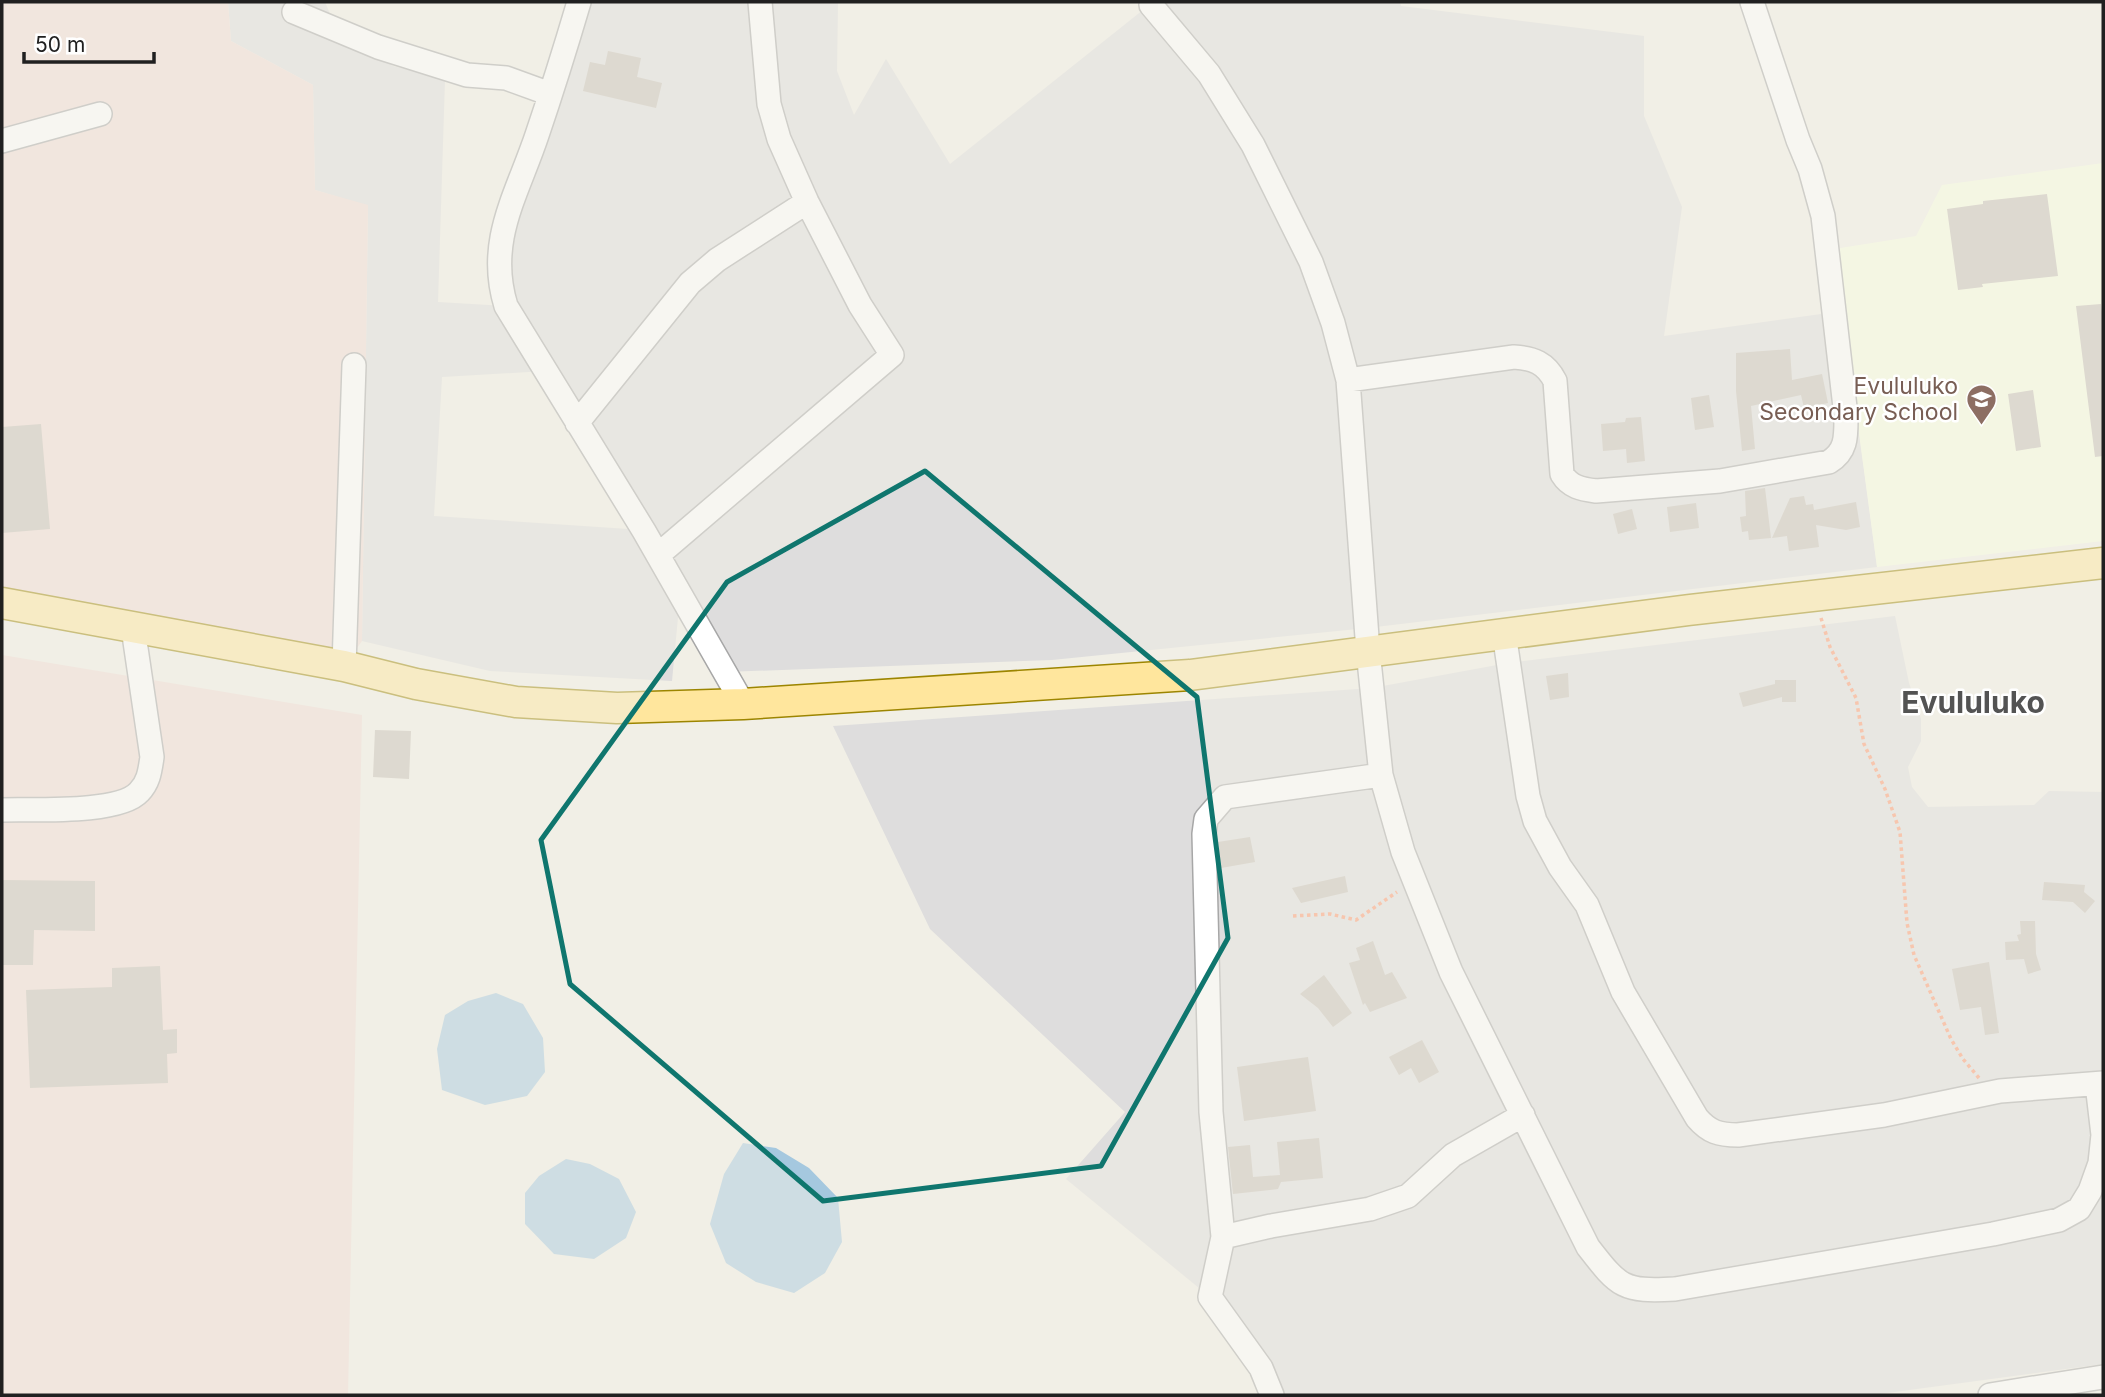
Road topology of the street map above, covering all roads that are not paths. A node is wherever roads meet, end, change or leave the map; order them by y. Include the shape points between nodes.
1 (579, 2) edge
2 (760, 2) edge
3 (1752, 2) edge
4 (1151, 5) dead end
5 (294, 12) dead end
6 (550, 94) junction
7 (100, 114) dead end
8 (2, 141) edge
9 (807, 202) junction
10 (354, 365) dead end
11 (1348, 380) junction
12 (577, 424) junction
13 (658, 555) junction
14 (2103, 564) edge
15 (2, 603) edge
16 (134, 628) junction
17 (1504, 633) junction
18 (1368, 651) junction
19 (344, 666) junction
20 (743, 704) junction
21 (1381, 775) junction
22 (2, 810) edge
23 (2100, 1084) edge
24 (1523, 1115) junction
25 (1223, 1237) junction
26 (2103, 1377) edge
27 (1272, 1395) edge
28 (1990, 1395) edge

1 - 6 street
2 - 9 street via 769,104
3 - 11 street via 1823,216 1846,416 1839,456 1829,462 1720,481 1582,489 1562,474 1555,381 1537,361 1514,357
4 - 11 street via 1209,74 1253,145 1311,262
5 - 6 street via 378,47 467,75 506,78
6 - 12 street via 502,230 498,264 506,306
7 - 8 street
9 - 12 street via 717,260 690,283
9 - 13 street via 860,305 892,355
10 - 19 street
11 - 18 street
12 - 13 street
13 - 20 street
14 - 17 main road
15 - 16 main road
16 - 19 main road
16 - 22 street via 152,757 149,777 139,793 100,807
17 - 18 main road
17 - 23 street via 1535,821 1587,905 1623,992 1706,1129 1738,1135 1884,1115 1991,1093
18 - 20 main road via 1190,675
18 - 21 street
19 - 20 main road via 527,703 617,708
21 - 24 street via 1403,852 1451,972
21 - 25 street via 1225,797 1206,819 1211,1112
23 - 24 street via 2100,1163 2079,1209 2059,1220 1645,1291 1613,1280 1588,1247
24 - 25 street via 1453,1155 1408,1196 1370,1209
25 - 27 street via 1210,1297 1261,1368
26 - 28 street

